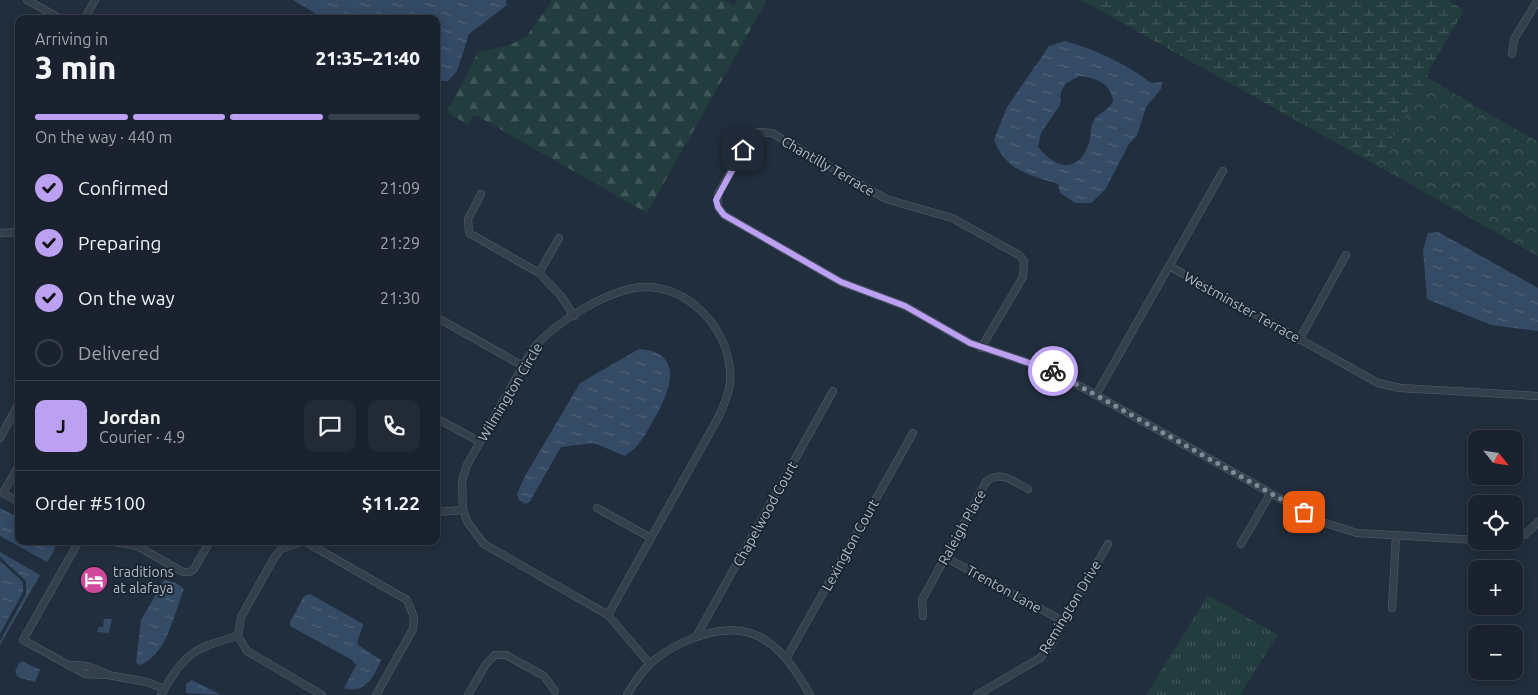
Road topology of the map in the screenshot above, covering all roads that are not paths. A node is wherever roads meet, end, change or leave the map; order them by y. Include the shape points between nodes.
1 (27, 0) edge
2 (95, 0) edge
3 (1538, 0) edge
4 (54, 15) edge
5 (86, 15) edge
6 (1512, 54) dead end
7 (1223, 171) dead end
8 (481, 194) dead end
9 (15, 232) edge
10 (0, 233) edge
11 (559, 238) dead end
12 (1346, 255) dead end
13 (1169, 266) junction
14 (539, 273) junction
15 (574, 316) junction
16 (440, 319) edge
17 (1299, 340) junction
18 (981, 348) junction
19 (523, 366) junction
20 (833, 391) dead end
21 (1096, 395) junction
22 (1538, 396) edge
23 (15, 415) edge
24 (440, 420) edge
25 (913, 433) dead end
26 (0, 438) edge
27 (480, 442) junction
28 (15, 472) edge
29 (1028, 489) dead end
30 (1270, 494) junction
31 (15, 500) edge
32 (597, 508) dead end
33 (463, 510) junction
34 (440, 512) edge
35 (1538, 522) edge
36 (1523, 535) edge
37 (1396, 536) junction
38 (651, 538) junction
39 (1468, 540) edge
40 (1108, 544) dead end
41 (1241, 544) dead end
42 (76, 545) edge
43 (130, 545) edge
44 (208, 545) edge
45 (292, 545) edge
46 (310, 545) edge
47 (945, 557) junction
48 (1392, 608) dead end
49 (608, 615) junction
50 (923, 616) dead end
51 (1063, 621) junction
52 (238, 636) junction
53 (696, 637) junction
54 (786, 657) junction
55 (649, 663) junction
56 (556, 691) dead end
57 (162, 692) edge
58 (322, 695) edge
59 (376, 695) edge
60 (468, 695) edge
61 (627, 695) edge
62 (810, 695) edge
63 (976, 695) edge

1 - 4 street
2 - 5 street
3 - 6 street via 1514,39
7 - 13 street
8 - 14 street via 468,219 469,233
9 - 10 street
11 - 14 street
12 - 17 street
13 - 17 street, Westminster Terrace
13 - 21 street, Westminster Terrace
14 - 15 street via 562,296
15 - 19 street, Wilmington Circle via 541,339
15 - 38 street, Wilmington Circle via 627,289 647,287 664,290 686,298 700,309 720,334 726,350 730,371 725,403
16 - 19 street
17 - 22 street, Westminster Terrace via 1361,375 1400,388
18 - 18 street, Chantilly Terrace via 905,306 841,282 724,215 718,207 718,194 752,135 759,132 772,134 886,199 952,218 1019,255 1024,261 1022,277
18 - 21 street, Chantilly Terrace via 1053,371
19 - 27 street, Wilmington Circle
20 - 53 street, Chapelwood Court
21 - 30 street
23 - 26 street
24 - 27 street
25 - 54 street, Lexington Court
27 - 33 street, Wilmington Circle via 462,481
28 - 31 street via 3,493
29 - 47 street, Raleigh Place via 1004,476 986,482
30 - 37 street via 1341,529
30 - 41 street
32 - 38 street
33 - 34 street
33 - 49 street, Wilmington Circle via 468,523 484,544
35 - 36 street
37 - 39 street
37 - 48 street
38 - 49 street, Wilmington Circle
40 - 51 street, Remington Drive
42 - 57 street via 23,640 85,674 147,682
43 - 44 street via 183,572 190,572
45 - 52 street via 281,549 274,558 241,617
46 - 59 street via 407,600 414,617 413,629
47 - 50 street, Raleigh Place via 922,600
47 - 51 street, Trenton Lane
49 - 55 street, Wilmington Circle
51 - 63 street, Remington Drive via 1050,647 1040,658
52 - 57 street via 192,652 182,661
52 - 58 street via 247,651
53 - 54 street via 713,631 747,632 774,646
53 - 55 street
54 - 62 street via 796,668
55 - 61 street
56 - 60 street via 544,676 506,655 495,655

